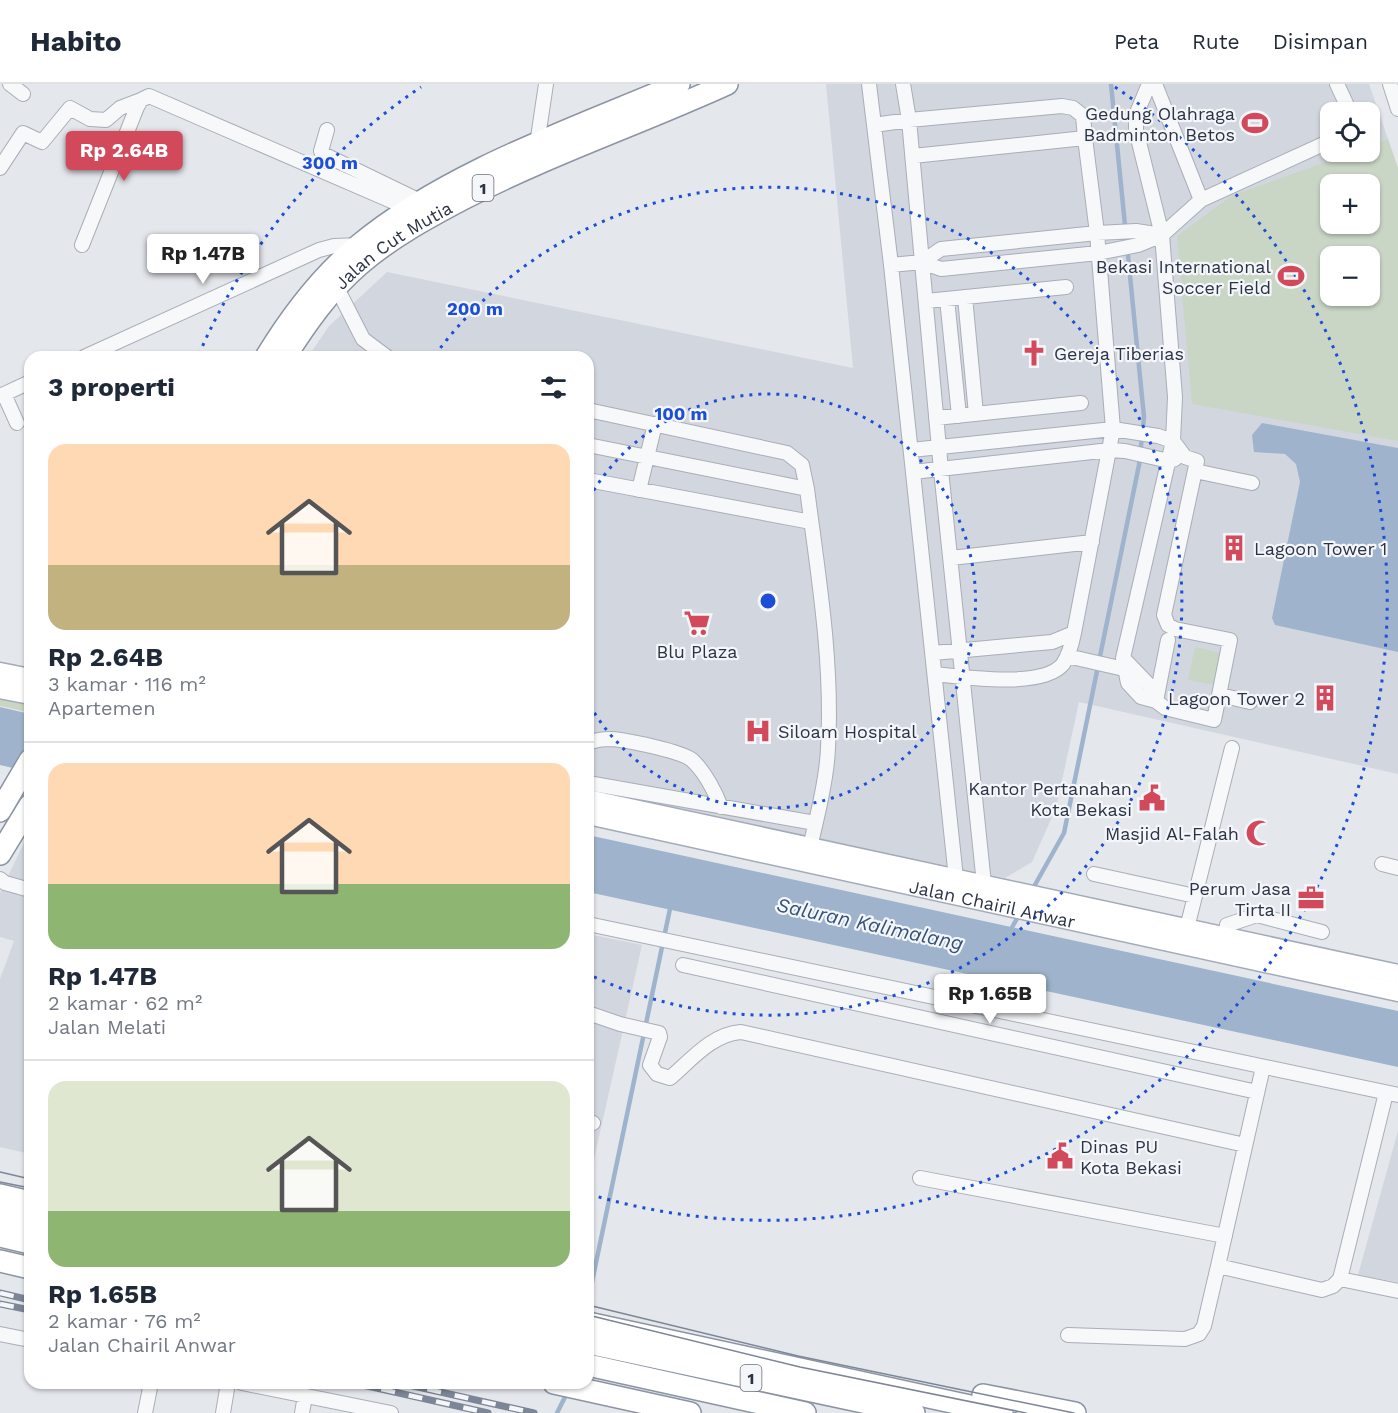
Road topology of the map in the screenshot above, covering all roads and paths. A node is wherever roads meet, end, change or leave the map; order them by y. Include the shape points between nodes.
1 (10, 84) edge
2 (546, 84) edge
3 (679, 84) edge
4 (727, 84) edge
5 (869, 84) edge
6 (903, 84) edge
7 (1149, 84) edge
8 (1155, 84) edge
9 (1337, 84) edge
10 (1390, 84) edge
11 (23, 94) dead end
12 (141, 100) junction
13 (1345, 102) edge
14 (1398, 109) edge
15 (909, 120) junction
16 (874, 125) junction
17 (327, 130) dead end
18 (1085, 138) junction
19 (537, 144) junction
20 (1320, 146) edge
21 (913, 156) junction
22 (0, 168) edge
23 (1201, 200) junction
24 (415, 205) junction
25 (1096, 233) junction
26 (1162, 235) junction
27 (1137, 238) junction
28 (82, 245) dead end
29 (359, 245) junction
30 (1098, 253) junction
31 (922, 262) junction
32 (891, 265) junction
33 (1066, 287) dead end
34 (337, 288) junction
35 (965, 297) junction
36 (947, 299) junction
37 (926, 301) junction
38 (97, 351) edge
39 (270, 351) edge
40 (289, 351) edge
41 (378, 351) edge
42 (24, 385) edge
43 (2, 395) edge
44 (1081, 404) dead end
45 (594, 411) edge
46 (976, 414) junction
47 (959, 416) junction
48 (936, 418) junction
49 (17, 423) dead end
50 (655, 424) junction
51 (1113, 429) junction
52 (1173, 441) junction
53 (594, 446) edge
54 (939, 447) junction
55 (911, 450) junction
56 (1110, 450) junction
57 (648, 457) junction
58 (1185, 457) junction
59 (1169, 461) junction
60 (941, 470) junction
61 (913, 471) junction
62 (1195, 471) junction
63 (594, 481) edge
64 (1252, 483) dead end
65 (807, 489) junction
66 (639, 490) junction
67 (811, 522) junction
68 (1092, 542) junction
69 (951, 558) junction
70 (1074, 633) junction
71 (1168, 640) dead end
72 (960, 650) junction
73 (933, 653) junction
74 (1067, 656) junction
75 (1123, 664) junction
76 (0, 672) edge
77 (935, 674) junction
78 (24, 677) edge
79 (963, 677) junction
80 (0, 689) edge
81 (24, 694) edge
82 (1220, 695) junction
83 (1156, 701) junction
84 (1250, 702) dead end
85 (594, 740) edge
86 (1232, 748) dead end
87 (24, 770) edge
88 (594, 784) edge
89 (594, 801) edge
90 (722, 807) junction
91 (0, 811) edge
92 (24, 815) edge
93 (594, 816) edge
94 (977, 822) junction
95 (815, 823) junction
96 (951, 825) junction
97 (0, 854) edge
98 (808, 855) junction
99 (1382, 864) dead end
100 (1398, 868) edge
101 (1094, 874) dead end
102 (956, 878) junction
103 (0, 879) edge
104 (984, 884) junction
105 (24, 888) edge
106 (1196, 896) junction
107 (1006, 898) junction
108 (594, 925) edge
109 (1322, 932) dead end
110 (1185, 936) junction
111 (1225, 936) junction
112 (683, 964) dead end
113 (1398, 974) edge
114 (1398, 992) edge
115 (594, 1015) edge
116 (1263, 1067) junction
117 (1257, 1092) junction
118 (1392, 1094) edge
119 (1245, 1145) junction
120 (920, 1178) dead end
121 (0, 1195) edge
122 (24, 1201) edge
123 (0, 1216) edge
124 (24, 1222) edge
125 (0, 1236) edge
126 (1225, 1236) junction
127 (24, 1242) edge
128 (0, 1261) edge
129 (1218, 1266) junction
130 (24, 1267) edge
131 (1340, 1279) junction
132 (1398, 1291) edge
133 (594, 1331) edge
134 (594, 1331) edge
135 (0, 1334) edge
136 (1068, 1335) dead end
137 (24, 1339) edge
138 (594, 1366) edge
139 (150, 1389) edge
140 (227, 1389) edge
141 (271, 1389) edge
142 (581, 1389) edge
143 (908, 1392) junction
144 (305, 1396) junction
145 (145, 1413) edge
146 (223, 1413) edge
147 (302, 1413) edge
148 (389, 1413) edge
149 (690, 1413) edge
150 (805, 1413) edge
151 (914, 1413) edge
152 (1002, 1413) edge
153 (1076, 1413) edge

1 - 11 street
2 - 19 street
3 - 19 highway, Jalan Cut Mutia / 1
4 - 34 highway, Jalan Cut Mutia / 1 via 500,180 434,214 388,242
5 - 16 street
6 - 15 street
7 - 26 street via 1136,115 1136,130
8 - 23 street
9 - 13 street
10 - 14 street
12 - 22 street via 120,108 106,120 90,119 70,108 42,142 23,133
12 - 24 street via 154,97
12 - 28 street
15 - 16 street
15 - 18 street via 1062,106 1083,116
15 - 21 street
16 - 32 street
17 - 24 street via 321,147 323,154
18 - 21 street
18 - 25 street
19 - 24 highway, Jalan Cut Mutia / 1
20 - 23 street
21 - 31 street
23 - 26 street
24 - 29 highway, Jalan Cut Mutia / 1
25 - 27 street
25 - 30 street
25 - 31 street via 941,249
26 - 27 street
26 - 52 street via 1175,397
27 - 30 street
29 - 38 street via 319,250
29 - 39 highway, Jalan Cut Mutia / 1 via 324,278
30 - 31 street via 941,269
30 - 51 street
31 - 32 street
31 - 37 street
32 - 55 street
33 - 35 street
34 - 40 highway, Jalan Cut Mutia / 1
34 - 41 street via 363,339
35 - 36 street
35 - 46 street
36 - 37 street
36 - 47 street
37 - 48 street
42 - 43 street
43 - 49 street
44 - 46 street
45 - 50 street
46 - 47 street
47 - 48 street
48 - 54 street
50 - 57 street
50 - 65 street via 788,453 802,465
51 - 52 street
51 - 54 street
51 - 56 street
52 - 58 street
52 - 59 street
53 - 57 street
54 - 55 street
54 - 60 street
55 - 61 street
56 - 59 street
56 - 60 street
56 - 68 street
57 - 65 street
57 - 66 street
58 - 59 street
58 - 62 street via 1197,461
59 - 75 street
60 - 61 street
60 - 69 street
61 - 73 street
62 - 64 street
62 - 82 street via 1164,615 1175,630 1230,640
63 - 66 street
65 - 67 street
66 - 67 street
67 - 95 street via 825,639 828,716 828,750
68 - 69 street
68 - 70 street
69 - 72 street
70 - 72 street via 1052,642
70 - 74 street
71 - 83 street
72 - 73 street
72 - 79 street
73 - 77 street
74 - 75 street via 1108,665
74 - 79 street via 1058,668 1042,675 996,680
75 - 83 street via 1132,688 1141,697
76 - 78 main road
77 - 79 street
77 - 96 street
79 - 94 street
80 - 81 main road
82 - 83 street via 1214,720 1165,708
82 - 84 street
85 - 90 street via 612,739 681,754 698,768
86 - 106 street
87 - 91 highway
88 - 90 street
89 - 98 main road, Jalan Chairil Anwar
90 - 95 street
92 - 97 highway
93 - 98 main road, Jalan Chairil Anwar
94 - 96 street
94 - 104 street
95 - 98 street
96 - 102 street
98 - 102 main road, Jalan Chairil Anwar
98 - 107 main road, Jalan Chairil Anwar
99 - 100 street
101 - 106 street
102 - 104 main road, Jalan Chairil Anwar
103 - 105 street
104 - 107 main road, Jalan Chairil Anwar
106 - 110 street
107 - 110 main road, Jalan Chairil Anwar
108 - 116 street
109 - 111 street via 1257,915 1227,925
110 - 111 main road, Jalan Chairil Anwar
110 - 114 main road, Jalan Chairil Anwar
111 - 113 main road, Jalan Chairil Anwar
112 - 117 street
115 - 119 street via 658,1033 651,1065 657,1074 670,1078 716,1038 741,1032
116 - 117 street
116 - 118 street
117 - 119 street
118 - 131 street
119 - 126 street
120 - 126 street
121 - 122 highway
123 - 124 highway
125 - 127 highway
126 - 129 street
128 - 130 highway
129 - 131 street via 1322,1290
129 - 136 street via 1202,1332 1193,1337 1173,1340
131 - 132 street
133 - 143 highway, 1
134 - 151 highway, 1
135 - 137 street
138 - 150 highway, 1
139 - 145 street
140 - 146 street
141 - 144 street
142 - 149 highway
143 - 152 highway, 1
143 - 153 highway via 953,1391
144 - 147 street
144 - 148 street

